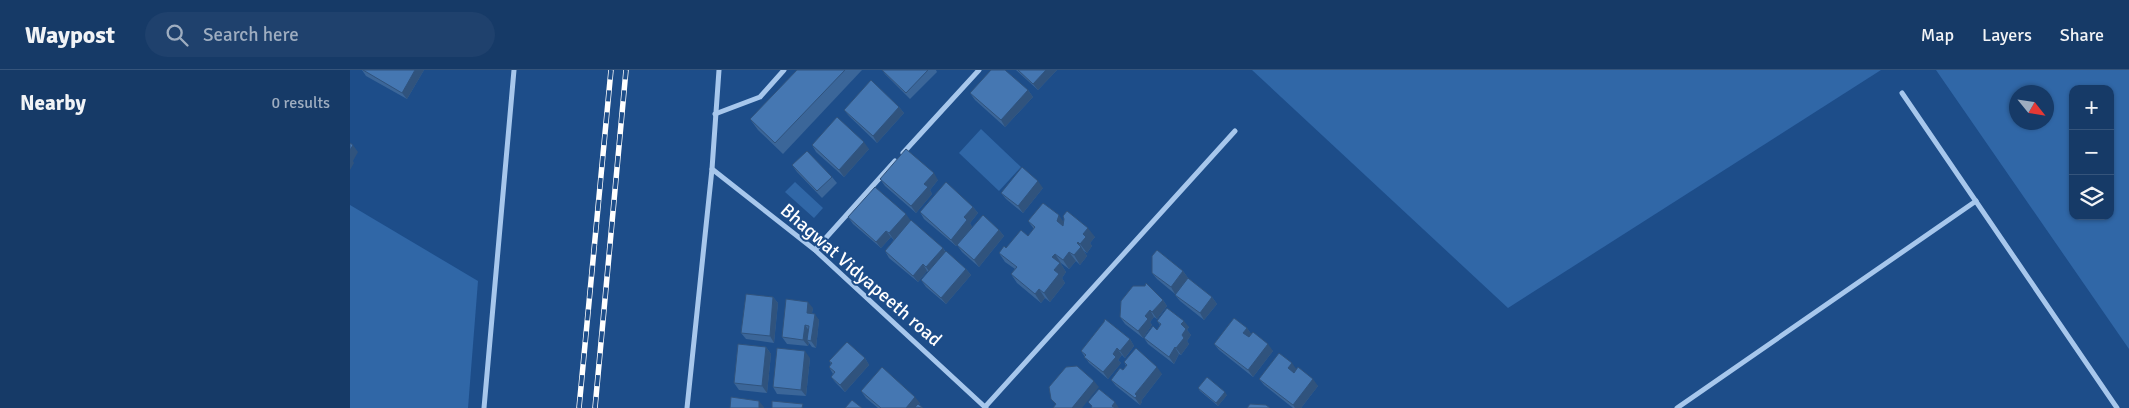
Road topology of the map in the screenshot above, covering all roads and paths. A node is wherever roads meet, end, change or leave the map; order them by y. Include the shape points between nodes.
1 (514, 70) edge
2 (719, 70) edge
3 (784, 70) edge
4 (979, 70) edge
5 (1902, 93) dead end
6 (714, 114) junction
7 (1235, 131) dead end
8 (712, 169) junction
9 (1976, 201) junction
10 (815, 250) junction
11 (986, 407) edge
12 (484, 408) edge
13 (687, 408) edge
14 (1676, 408) edge
15 (2117, 408) edge

1 - 12 street
2 - 6 street
3 - 6 street via 760,96
4 - 10 street
5 - 9 street
6 - 8 street
7 - 11 street
8 - 10 street, Bhagwat Vidyapeeth road
8 - 13 street
9 - 14 street
9 - 15 street
10 - 11 street, Bhagwat Vidyapeeth road

